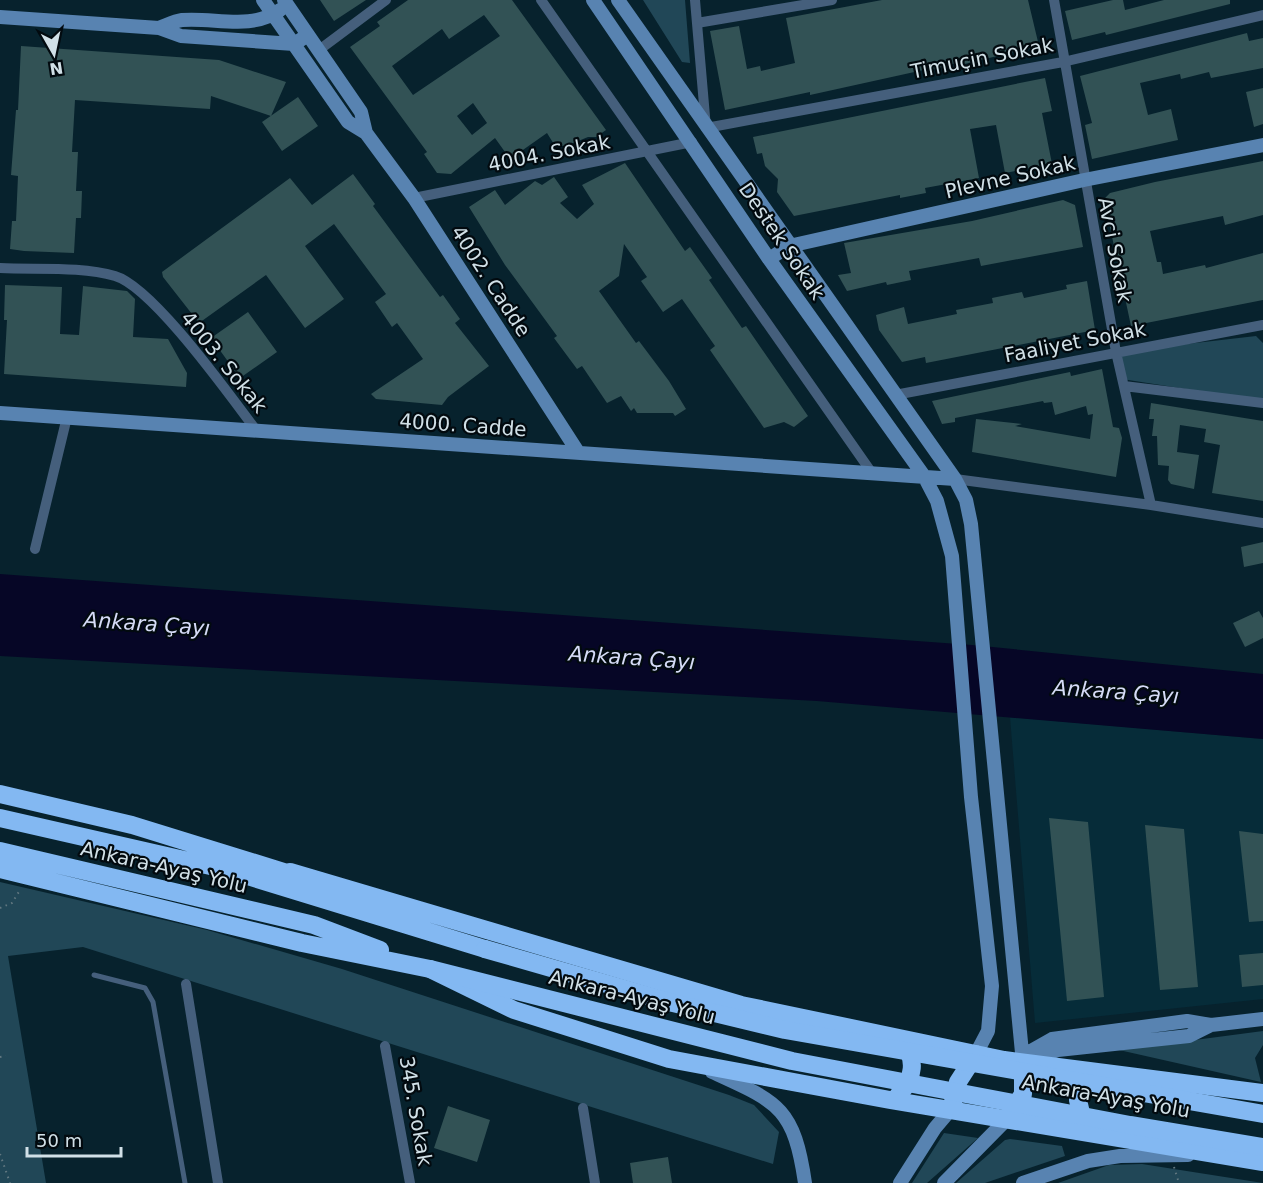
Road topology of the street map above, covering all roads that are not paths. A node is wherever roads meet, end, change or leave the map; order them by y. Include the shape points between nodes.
1 (263, 0) edge
2 (386, 0) edge
3 (541, 0) edge
4 (593, 0) edge
5 (618, 0) edge
6 (695, 0) edge
7 (832, 0) edge
8 (1054, 0) edge
9 (285, 2) edge
10 (273, 15) junction
11 (1263, 15) edge
12 (0, 17) edge
13 (697, 22) junction
14 (159, 28) junction
15 (308, 35) junction
16 (294, 44) junction
17 (319, 50) junction
18 (1063, 62) junction
19 (706, 128) junction
20 (366, 133) junction
21 (692, 142) junction
22 (1263, 145) edge
23 (646, 152) junction
24 (1084, 180) junction
25 (414, 198) junction
26 (789, 246) junction
27 (769, 260) junction
28 (0, 268) edge
29 (1263, 325) edge
30 (1116, 352) junction
31 (1124, 386) junction
32 (895, 395) junction
33 (1263, 403) edge
34 (0, 413) edge
35 (67, 417) junction
36 (256, 430) junction
37 (578, 452) junction
38 (872, 473) junction
39 (924, 476) junction
40 (955, 479) junction
41 (1151, 505) junction
42 (1263, 523) edge
43 (35, 549) dead end
44 (0, 794) edge
45 (0, 818) edge
46 (0, 851) edge
47 (0, 869) edge
48 (290, 872) junction
49 (422, 931) junction
50 (430, 969) junction
51 (94, 975) dead end
52 (186, 984) dead end
53 (1263, 1019) edge
54 (896, 1037) junction
55 (386, 1046) dead end
56 (976, 1054) junction
57 (1023, 1063) junction
58 (696, 1065) junction
59 (1115, 1074) junction
60 (1263, 1093) edge
61 (890, 1100) junction
62 (582, 1108) dead end
63 (952, 1108) junction
64 (1263, 1114) edge
65 (1007, 1119) junction
66 (1110, 1137) junction
67 (1263, 1147) edge
68 (1220, 1154) junction
69 (1263, 1162) edge
70 (184, 1183) edge
71 (218, 1183) edge
72 (410, 1183) edge
73 (595, 1183) edge
74 (805, 1183) edge
75 (900, 1183) edge
76 (944, 1183) edge
77 (1023, 1183) edge

1 - 10 street
2 - 17 street
3 - 23 street
4 - 21 street, Destek Sokak
5 - 19 street, Destek Sokak
6 - 13 street
7 - 13 street
8 - 18 street, Avci Sokak
9 - 10 street, 4002. Cadde
9 - 15 street, 4002. Cadde
10 - 14 street, 4002. Cadde via 234,23 181,20
10 - 16 street, 4002. Cadde
11 - 18 street, Timuçin Sokak
12 - 14 street, 4002. Cadde
13 - 19 street
14 - 16 street, 4002. Cadde via 181,36
15 - 16 street
15 - 17 street, 4002. Cadde
16 - 20 street, 4002. Cadde via 348,122
17 - 20 street, 4002. Cadde via 361,112
18 - 19 street, Timuçin Sokak
18 - 24 street, Avci Sokak
19 - 26 street, Destek Sokak
20 - 25 street, 4002. Cadde
21 - 23 street, 4004. Sokak
21 - 27 street, Destek Sokak
22 - 24 street, Plevne Sokak
23 - 25 street, 4004. Sokak
23 - 38 street
24 - 26 street, Plevne Sokak
24 - 30 street, Avci Sokak
25 - 37 street, 4002. Cadde
26 - 27 street, Plevne Sokak
26 - 32 street, Destek Sokak
27 - 39 street, Destek Sokak
28 - 36 street, 4003. Sokak via 98,273 128,282 186,338
29 - 30 street, Faaliyet Sokak
30 - 31 street, Avci Sokak
30 - 32 street, Faaliyet Sokak
31 - 33 street
31 - 41 street, Avci Sokak
32 - 40 street, Destek Sokak
34 - 35 street, 4000. Cadde
35 - 36 street, 4000. Cadde
35 - 43 street
36 - 37 street, 4000. Cadde
37 - 38 street, 4000. Cadde
38 - 39 street, 4000. Cadde
39 - 40 street
39 - 56 street, Destek Sokak via 937,501 952,556 964,720 992,986 988,1031
40 - 41 street
40 - 57 street, Destek Sokak via 966,500 971,524
41 - 42 street
44 - 48 highway via 132,825
45 - 49 highway, Ankara-Ayaş Yolu via 228,870
46 - 50 highway, Ankara-Ayaş Yolu via 314,925
47 - 50 highway via 302,944
48 - 49 highway
48 - 54 highway via 673,987
49 - 64 highway, Ankara-Ayaş Yolu, bridge via 673,1003 785,1030
50 - 58 highway via 514,1010
50 - 67 highway, Ankara-Ayaş Yolu, bridge via 792,1061
51 - 70 lane via 145,988 153,1002
52 - 71 street
53 - 57 street via 1211,1025 1187,1021 1052,1039 1029,1053
54 - 56 highway
54 - 61 highway via 910,1054 911,1076 900,1094
55 - 72 street, 345. Sokak
56 - 57 highway
56 - 63 highway via 961,1077
57 - 59 highway
57 - 65 highway via 1023,1094
58 - 61 highway
58 - 74 street via 760,1094 786,1117 795,1132
59 - 60 highway
59 - 66 highway via 1088,1080 1078,1100 1083,1122
61 - 63 highway
62 - 73 street
63 - 65 highway
63 - 75 street
65 - 66 highway
65 - 76 street
66 - 68 highway
68 - 69 highway
68 - 77 street via 1120,1156 1088,1161

